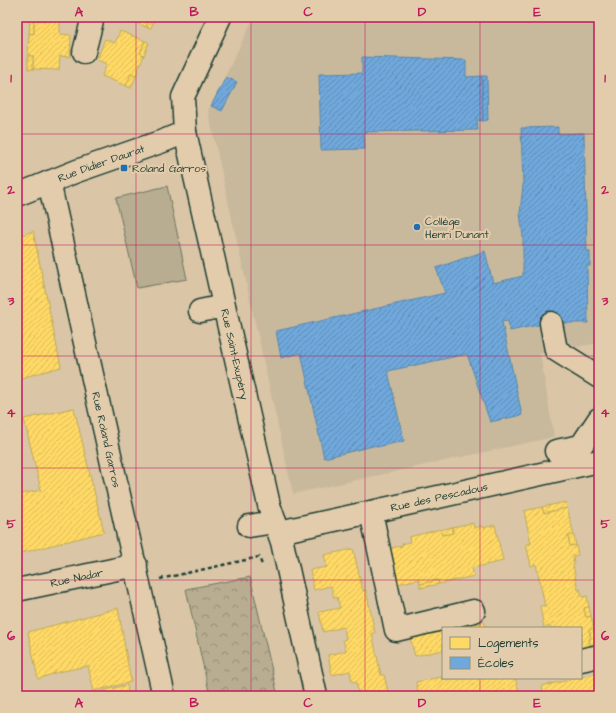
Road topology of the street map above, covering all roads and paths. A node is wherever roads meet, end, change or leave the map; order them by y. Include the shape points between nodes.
1 (93, 17) edge
2 (220, 17) edge
3 (84, 52) dead end
4 (185, 132) junction
5 (49, 182) junction
6 (17, 195) edge
7 (224, 306) junction
8 (200, 311) dead end
9 (551, 323) dead end
10 (599, 377) edge
11 (599, 419) edge
12 (556, 451) dead end
13 (587, 452) edge
14 (371, 512) junction
15 (249, 526) dead end
16 (277, 527) junction
17 (264, 572) dead end
18 (138, 574) junction
19 (17, 590) edge
20 (474, 612) dead end
21 (599, 656) edge
22 (582, 660) edge
23 (164, 696) edge
24 (316, 696) edge

1 - 3 street
2 - 4 street, Rue Saint-Exupéry via 183,97
4 - 5 street, Rue Didier Daurat
4 - 7 street, Rue Saint-Exupéry
5 - 6 street, Rue Didier Daurat
5 - 18 street, Rue Roland Garros
7 - 8 street
7 - 16 street, Rue Saint-Exupéry via 269,505
9 - 10 street via 556,350
11 - 13 street
12 - 13 street
13 - 14 street, Rue des Pescadous
14 - 16 street, Rue des Pescadous
14 - 20 street via 396,630
15 - 16 street, Rue des Pescadous
16 - 24 street, Rue Saint-Exupéry
17 - 18 path via 259,557
18 - 19 street, Rue Nadar
18 - 23 street, Rue Roland Garros
21 - 22 street

